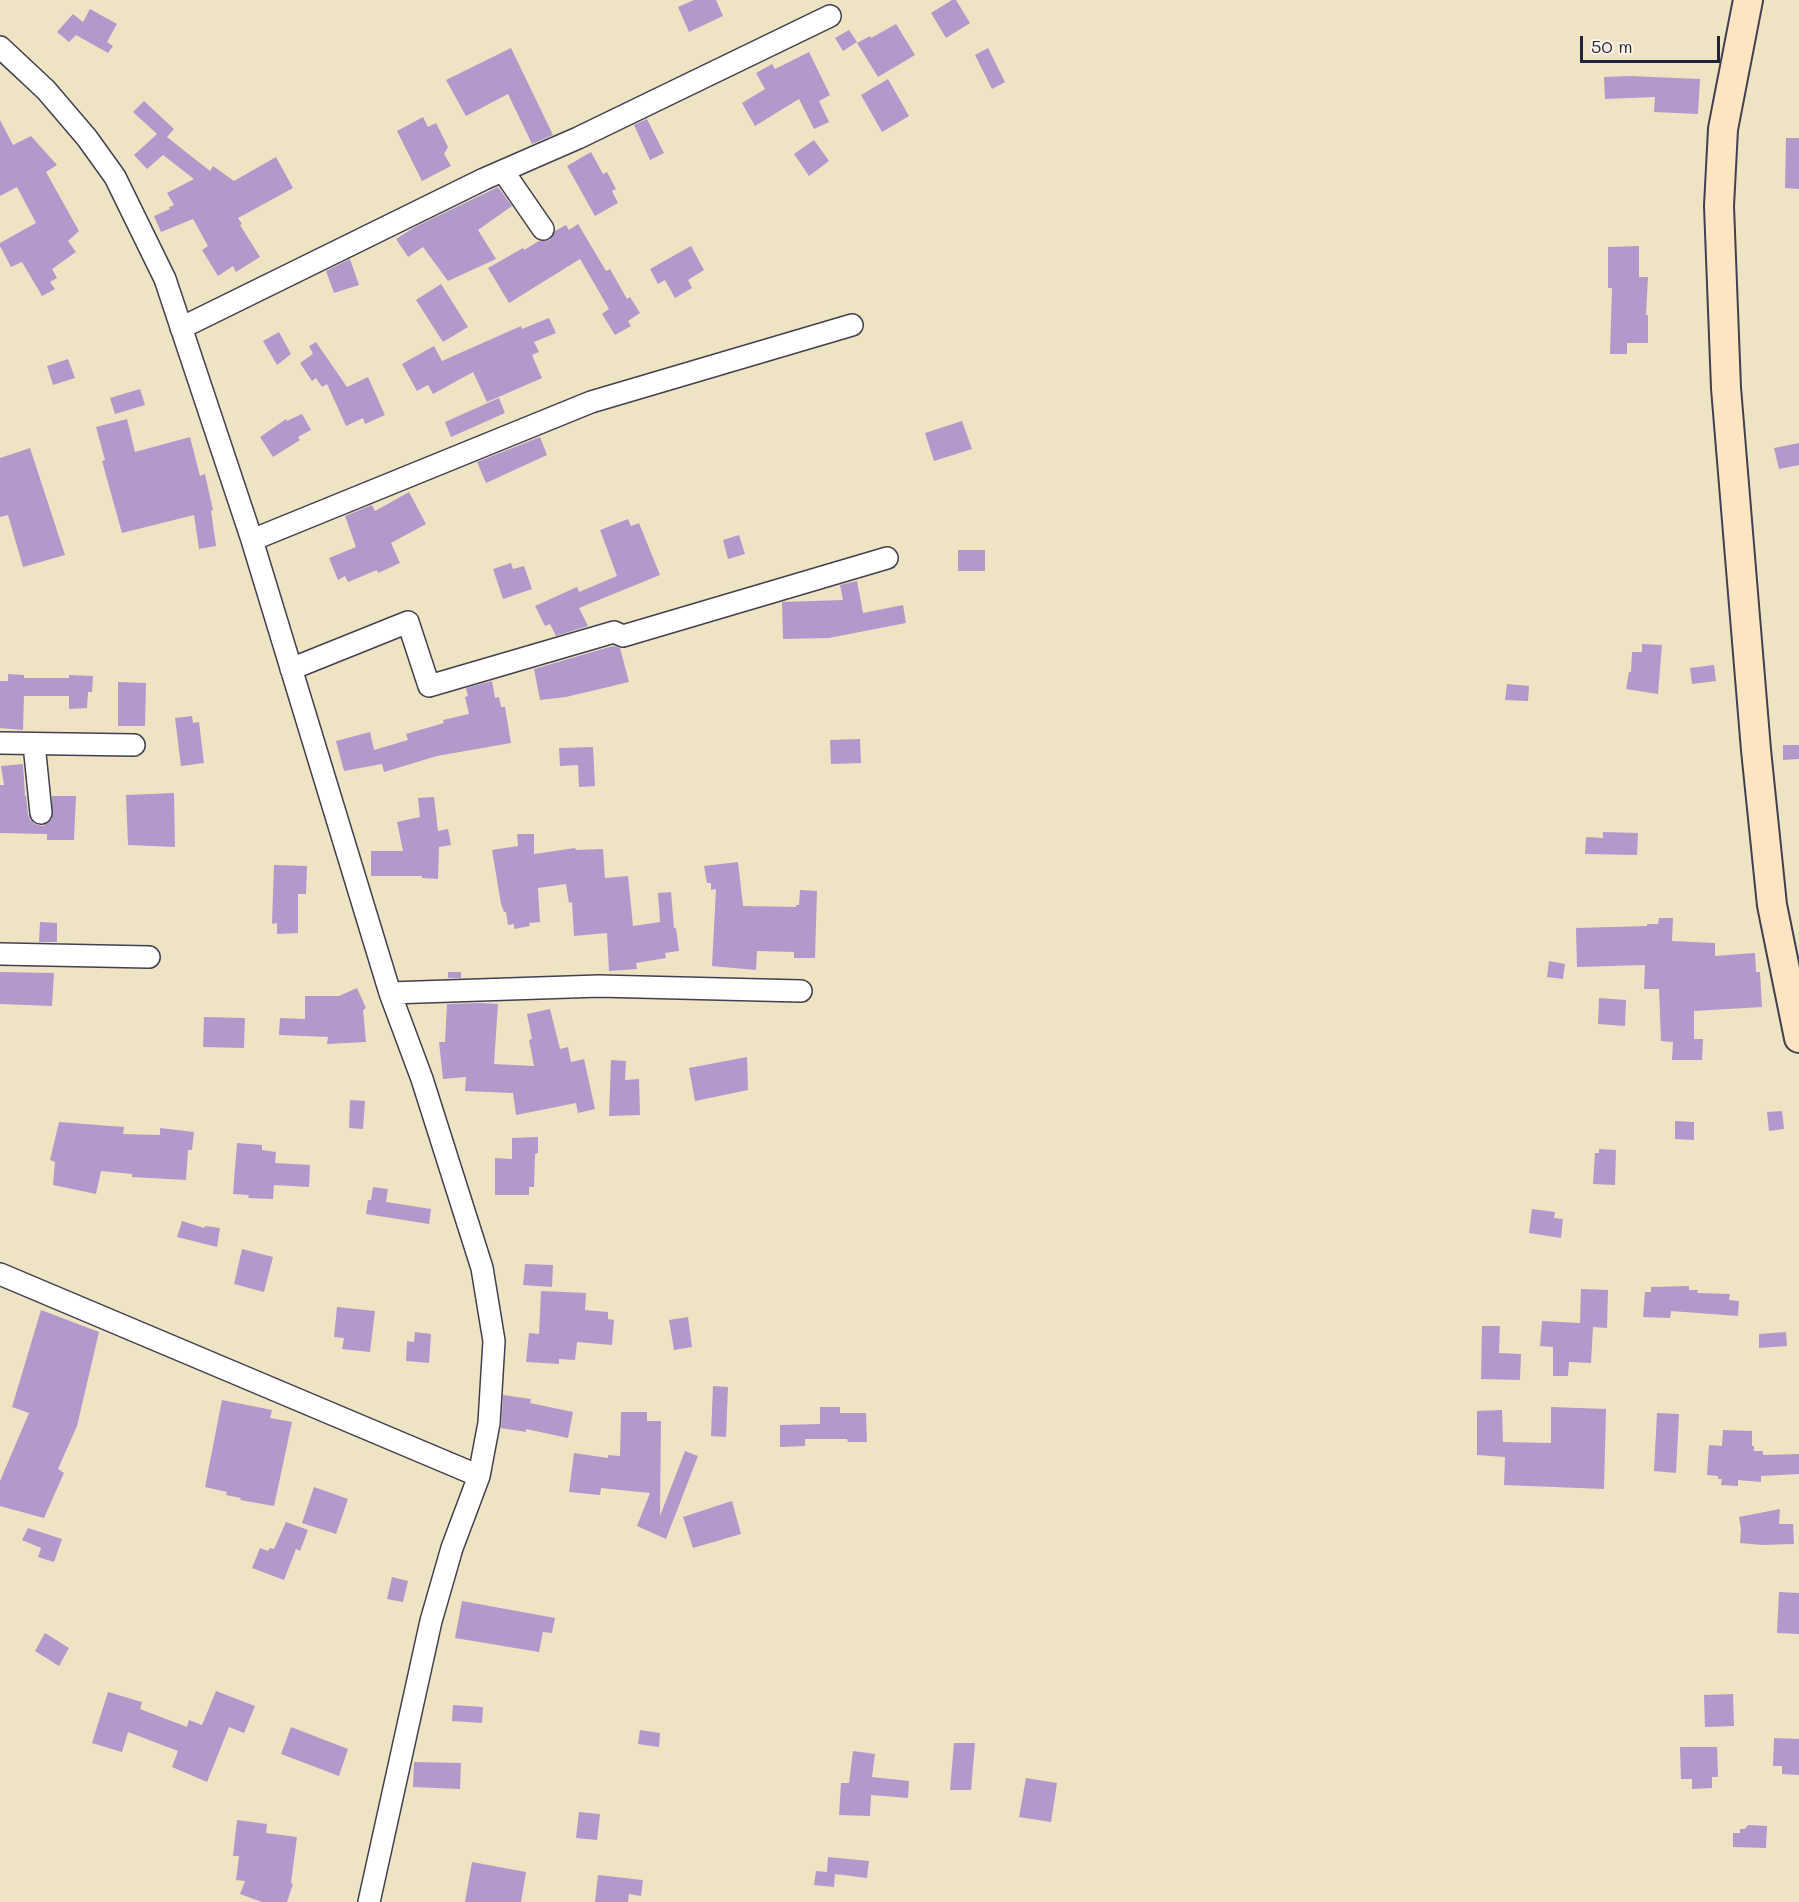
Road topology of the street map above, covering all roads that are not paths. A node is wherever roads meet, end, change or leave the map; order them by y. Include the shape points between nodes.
1 (1748, 0) edge
2 (830, 16) dead end
3 (0, 47) edge
4 (503, 171) junction
5 (543, 229) dead end
6 (852, 325) dead end
7 (181, 328) junction
8 (252, 540) junction
9 (887, 558) dead end
10 (291, 669) junction
11 (0, 743) edge
12 (34, 744) junction
13 (134, 745) dead end
14 (41, 813) dead end
15 (0, 954) edge
16 (149, 957) dead end
17 (801, 991) dead end
18 (390, 993) junction
19 (1799, 1038) edge
20 (0, 1274) edge
21 (479, 1476) junction
22 (369, 1902) edge

1 - 19 street via 1723,129 1719,206 1726,388 1771,893
2 - 4 street
3 - 7 street via 46,90 115,177 165,279
4 - 5 street
4 - 7 street
6 - 8 street via 591,402
7 - 8 street
8 - 10 street
9 - 10 street via 623,636 614,632 429,686 408,622
10 - 18 street
11 - 12 street
12 - 13 street
12 - 14 street
15 - 16 street
17 - 18 street via 599,986
18 - 21 street via 422,1079 482,1269 494,1341 489,1423
20 - 21 street
21 - 22 street via 452,1548 431,1621

